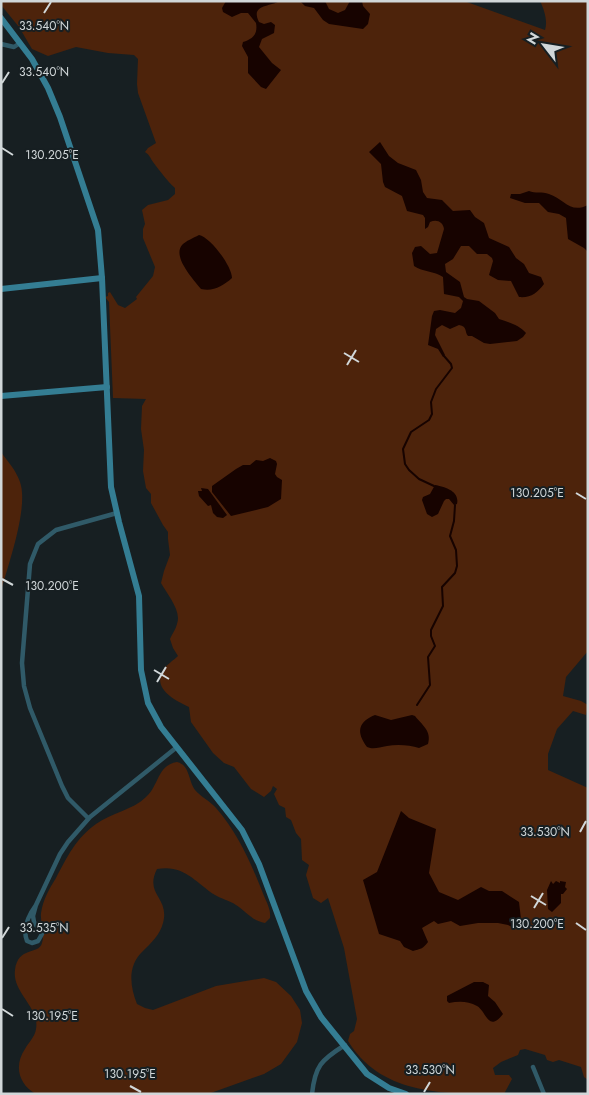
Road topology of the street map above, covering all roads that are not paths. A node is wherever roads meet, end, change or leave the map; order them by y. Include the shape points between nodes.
1 (1, 18) edge
2 (20, 43) junction
3 (1, 44) edge
4 (102, 278) junction
5 (1, 289) edge
6 (107, 387) junction
7 (1, 396) edge
8 (117, 514) junction
9 (177, 748) junction
10 (88, 818) junction
11 (36, 905) junction
12 (344, 1046) junction
13 (533, 1067) dead end
14 (312, 1094) edge
15 (406, 1094) edge
16 (544, 1094) edge

1 - 2 street
2 - 3 street via 14,47
2 - 4 street via 48,88 91,206 98,230
4 - 5 street
4 - 6 street
6 - 7 street
6 - 8 street via 111,487
8 - 9 street via 139,596 144,688 153,713
8 - 10 street via 56,530 38,544 30,564 22,663 24,686 62,786
9 - 10 street
9 - 12 street via 242,830 259,864 306,991
10 - 11 street via 60,854
11 - 11 street via 34,922 42,934 32,943 27,941 25,930
12 - 14 street via 317,1068
12 - 15 street via 368,1074 389,1088
13 - 16 street

